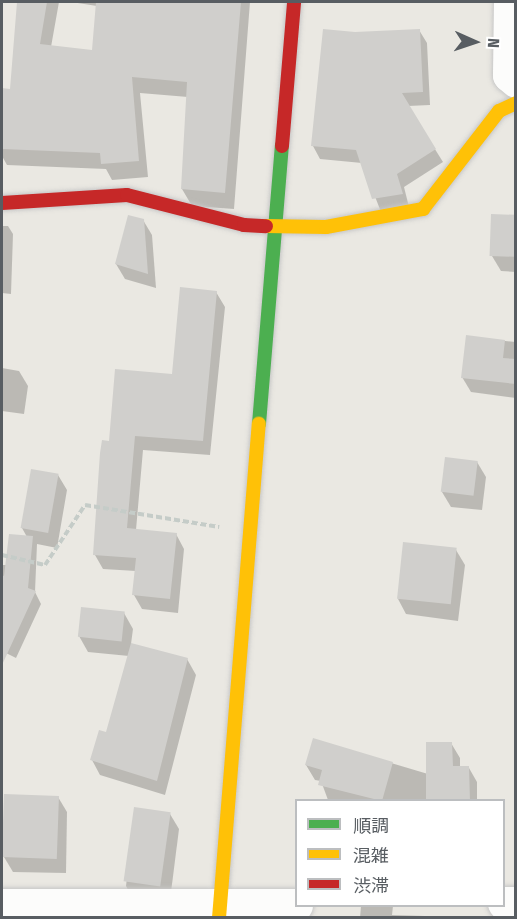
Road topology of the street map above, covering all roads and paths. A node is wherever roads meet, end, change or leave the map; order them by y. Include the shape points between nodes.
1 (294, 2) edge
2 (510, 2) edge
3 (516, 81) edge
4 (516, 103) edge
5 (2, 203) edge
6 (276, 226) junction
7 (250, 532) junction
8 (2, 555) edge
9 (2, 905) edge
10 (295, 905) edge
11 (219, 912) edge

1 - 6 street
2 - 3 street via 509,75
4 - 6 street via 499,111 423,209 326,227
5 - 6 street via 127,195 244,225
6 - 7 street
7 - 8 path via 84,506 45,565
7 - 11 street
9 - 11 street
10 - 11 street

